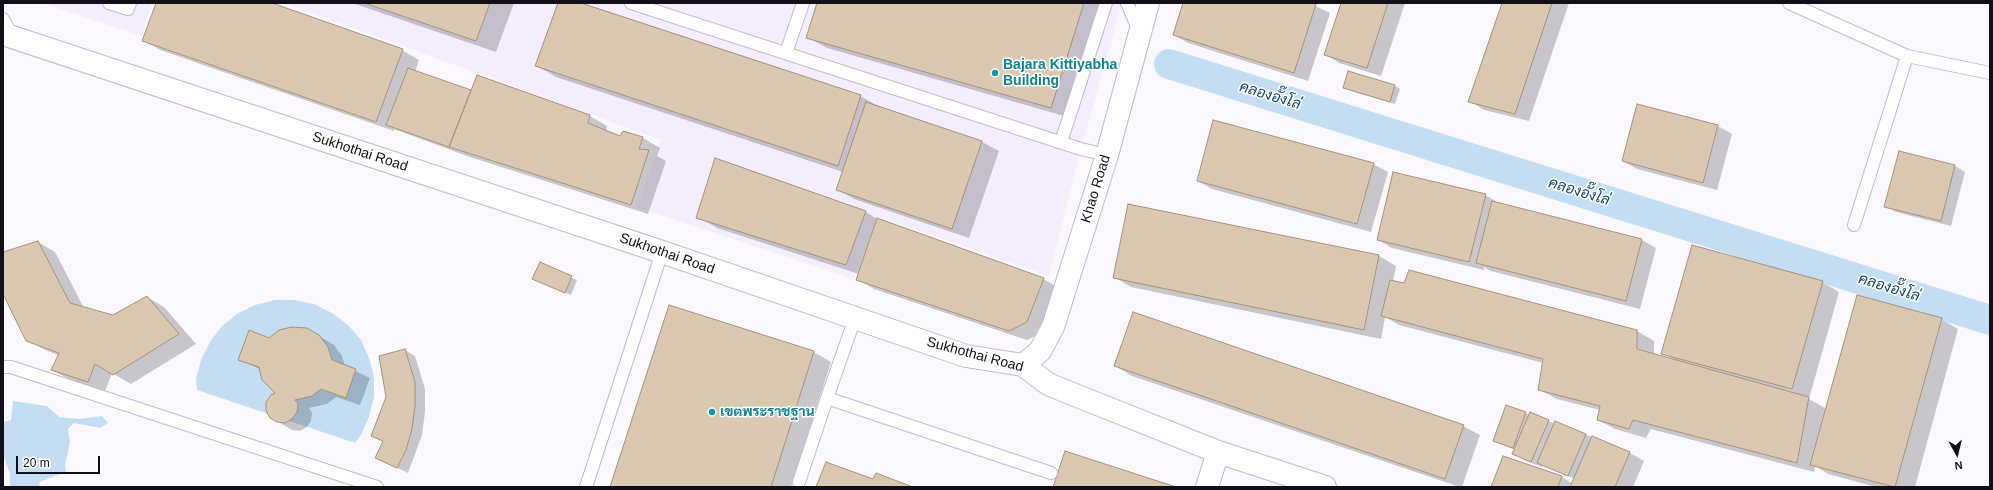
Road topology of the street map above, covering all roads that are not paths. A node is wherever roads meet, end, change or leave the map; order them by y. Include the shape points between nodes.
1 (109, 3) edge
2 (130, 3) edge
3 (632, 3) edge
4 (803, 3) edge
5 (1106, 3) edge
6 (1127, 3) edge
7 (1148, 3) edge
8 (1789, 3) edge
9 (6, 30) edge
10 (1139, 33) junction
11 (786, 53) junction
12 (1907, 56) junction
13 (1990, 73) edge
14 (1061, 142) junction
15 (1107, 155) junction
16 (1854, 225) dead end
17 (662, 252) junction
18 (855, 318) junction
19 (1023, 365) junction
20 (3, 367) edge
21 (827, 398) junction
22 (1218, 452) junction
23 (1051, 473) dead end
24 (799, 482) dead end
25 (378, 487) edge
26 (586, 487) edge
27 (1208, 487) edge
28 (1325, 487) edge

1 - 2 lane via 128,9
3 - 11 lane
4 - 11 lane
5 - 14 lane
6 - 10 lane
7 - 10 street, Khao Road
8 - 12 lane
9 - 17 street, Sukhothai Road
10 - 15 street, Khao Road
11 - 14 lane
12 - 13 lane
12 - 16 lane
14 - 15 lane
15 - 19 street, Khao Road via 1053,327 1040,351
17 - 18 street, Sukhothai Road
17 - 26 lane
18 - 19 street, Sukhothai Road via 966,356
18 - 21 lane
19 - 22 street, Sukhothai Road via 1048,384
20 - 25 lane via 11,367
21 - 23 lane
21 - 24 lane
22 - 27 street
22 - 28 street, Sukhothai Road

